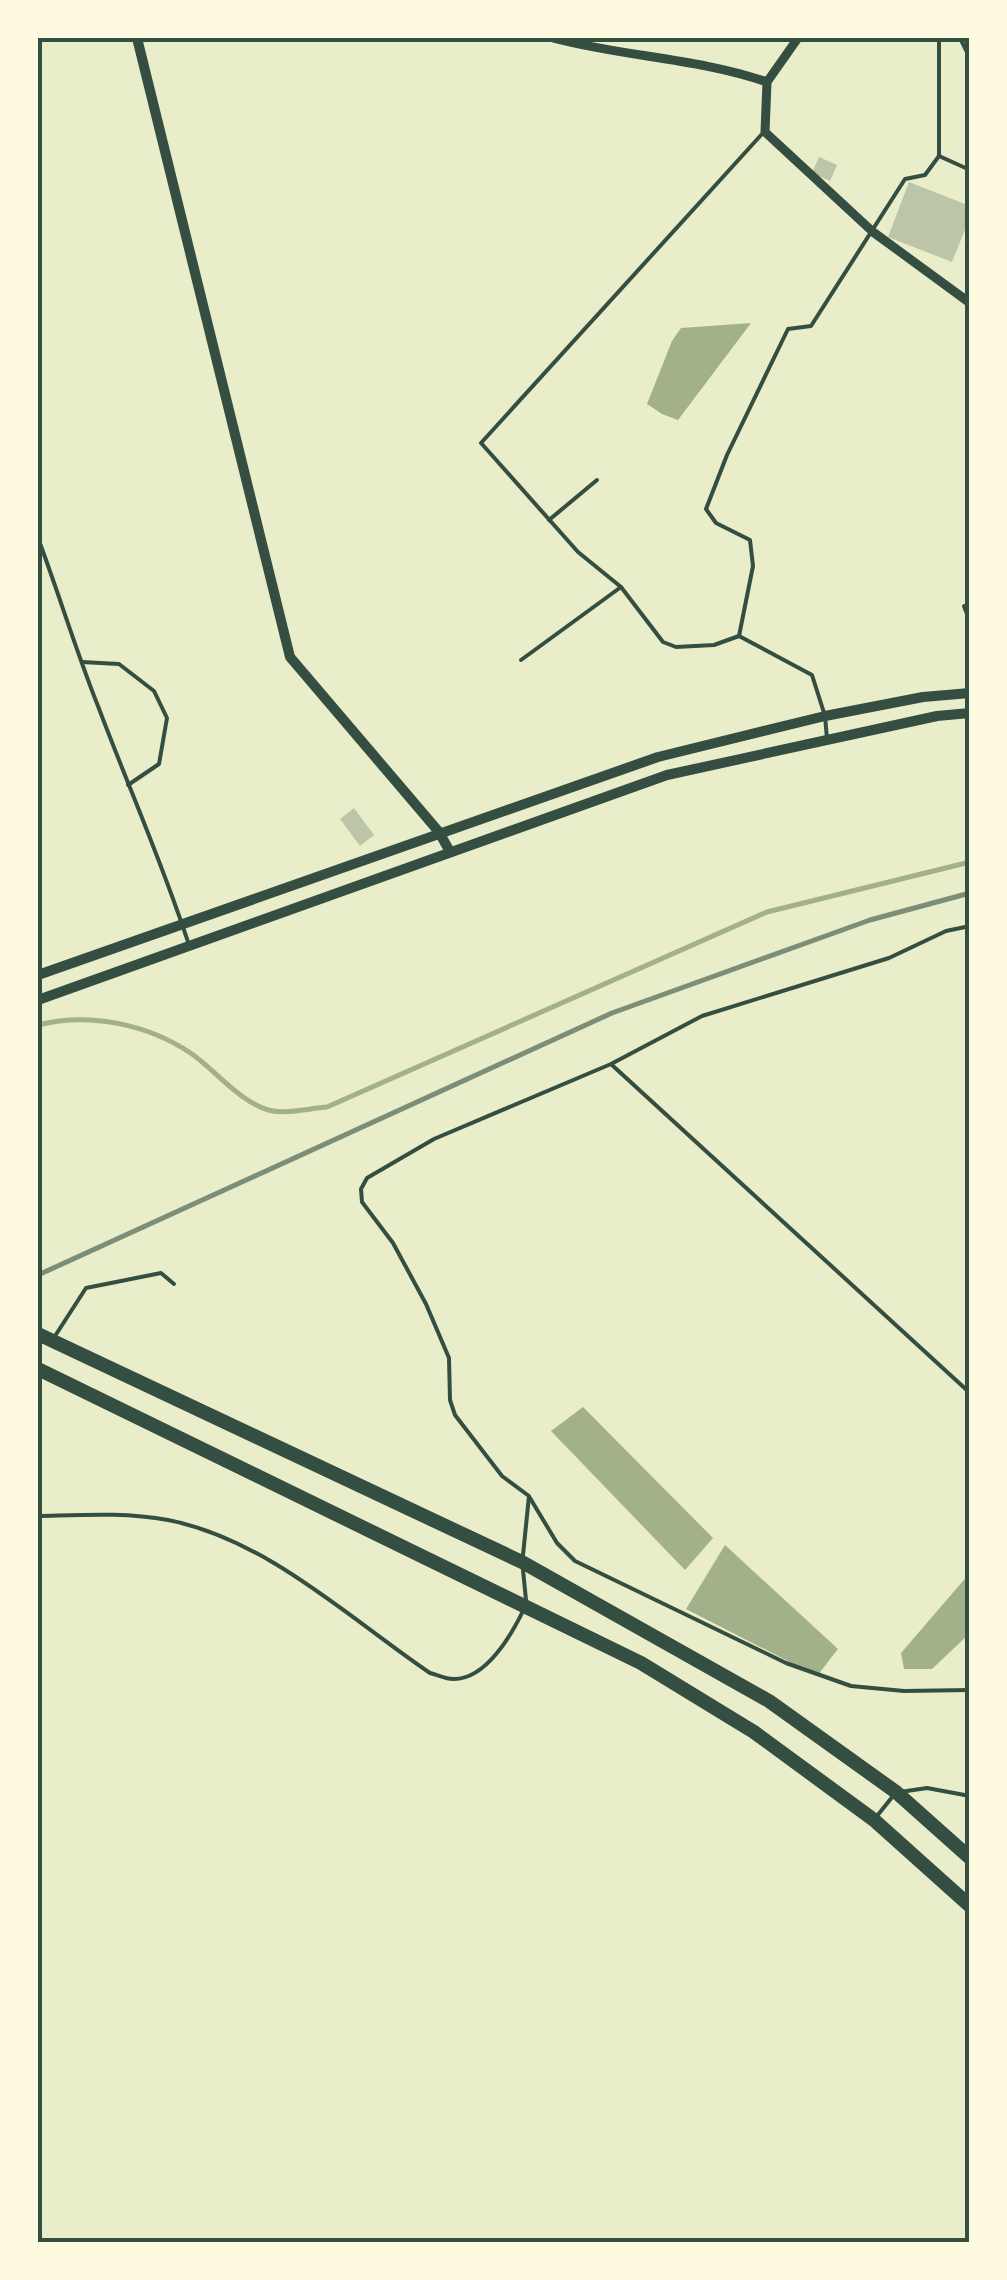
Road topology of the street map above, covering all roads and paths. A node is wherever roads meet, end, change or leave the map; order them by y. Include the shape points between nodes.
1 (137, 38) edge
2 (553, 38) edge
3 (798, 38) edge
4 (939, 38) edge
5 (960, 38) edge
6 (970, 58) edge
7 (767, 82) junction
8 (764, 132) junction
9 (939, 156) junction
10 (970, 170) edge
11 (873, 232) junction
12 (970, 303) edge
13 (596, 480) dead end
14 (549, 520) junction
15 (38, 538) edge
16 (621, 587) junction
17 (964, 606) dead end
18 (970, 622) edge
19 (739, 636) junction
20 (521, 660) dead end
21 (80, 662) junction
22 (970, 693) edge
23 (970, 713) edge
24 (825, 716) junction
25 (827, 739) junction
26 (128, 785) junction
27 (439, 832) junction
28 (449, 850) junction
29 (183, 925) junction
30 (970, 926) edge
31 (189, 945) junction
32 (38, 974) edge
33 (38, 1000) edge
34 (611, 1064) junction
35 (174, 1284) dead end
36 (45, 1337) edge
37 (38, 1369) edge
38 (970, 1393) edge
39 (529, 1496) junction
40 (38, 1516) edge
41 (522, 1562) junction
42 (526, 1606) junction
43 (969, 1690) edge
44 (970, 1706) edge
45 (896, 1792) junction
46 (970, 1796) edge
47 (874, 1820) junction
48 (970, 1858) edge
49 (970, 1906) edge

1 - 27 street via 290,657
2 - 7 street via 725,68
3 - 7 street
4 - 9 lane
5 - 6 lane
7 - 8 street
8 - 11 street
8 - 14 lane via 481,443
9 - 10 lane
9 - 11 lane via 925,175 905,179
11 - 12 street
11 - 19 lane via 811,326 788,329 706,508 716,523 750,540 754,566
13 - 14 lane
14 - 16 lane
15 - 21 lane
16 - 19 lane via 663,642 714,645
16 - 20 lane
17 - 18 lane
19 - 24 lane via 812,674
21 - 26 lane
21 - 26 lane via 118,664 154,691 167,718 159,764
22 - 24 street
23 - 25 street
24 - 25 lane
24 - 27 street via 658,757
25 - 28 street via 666,775
26 - 29 lane
27 - 28 street
27 - 29 street
28 - 31 street
29 - 31 lane
29 - 32 street
30 - 34 lane via 702,1016
31 - 33 street
34 - 38 lane
34 - 39 lane via 434,1139 366,1178 361,1189 362,1202 393,1243 449,1358 455,1415 502,1476
35 - 36 lane via 161,1272 86,1288
36 - 41 main road
37 - 42 main road
39 - 41 lane
39 - 43 lane via 574,1561 786,1663 850,1686
40 - 42 lane via 168,1520 242,1544 430,1673 452,1680 480,1669
41 - 42 lane
41 - 45 main road via 769,1701
42 - 47 main road via 674,1682
43 - 44 lane
45 - 46 lane via 927,1788
45 - 47 lane
45 - 48 main road
47 - 49 main road

